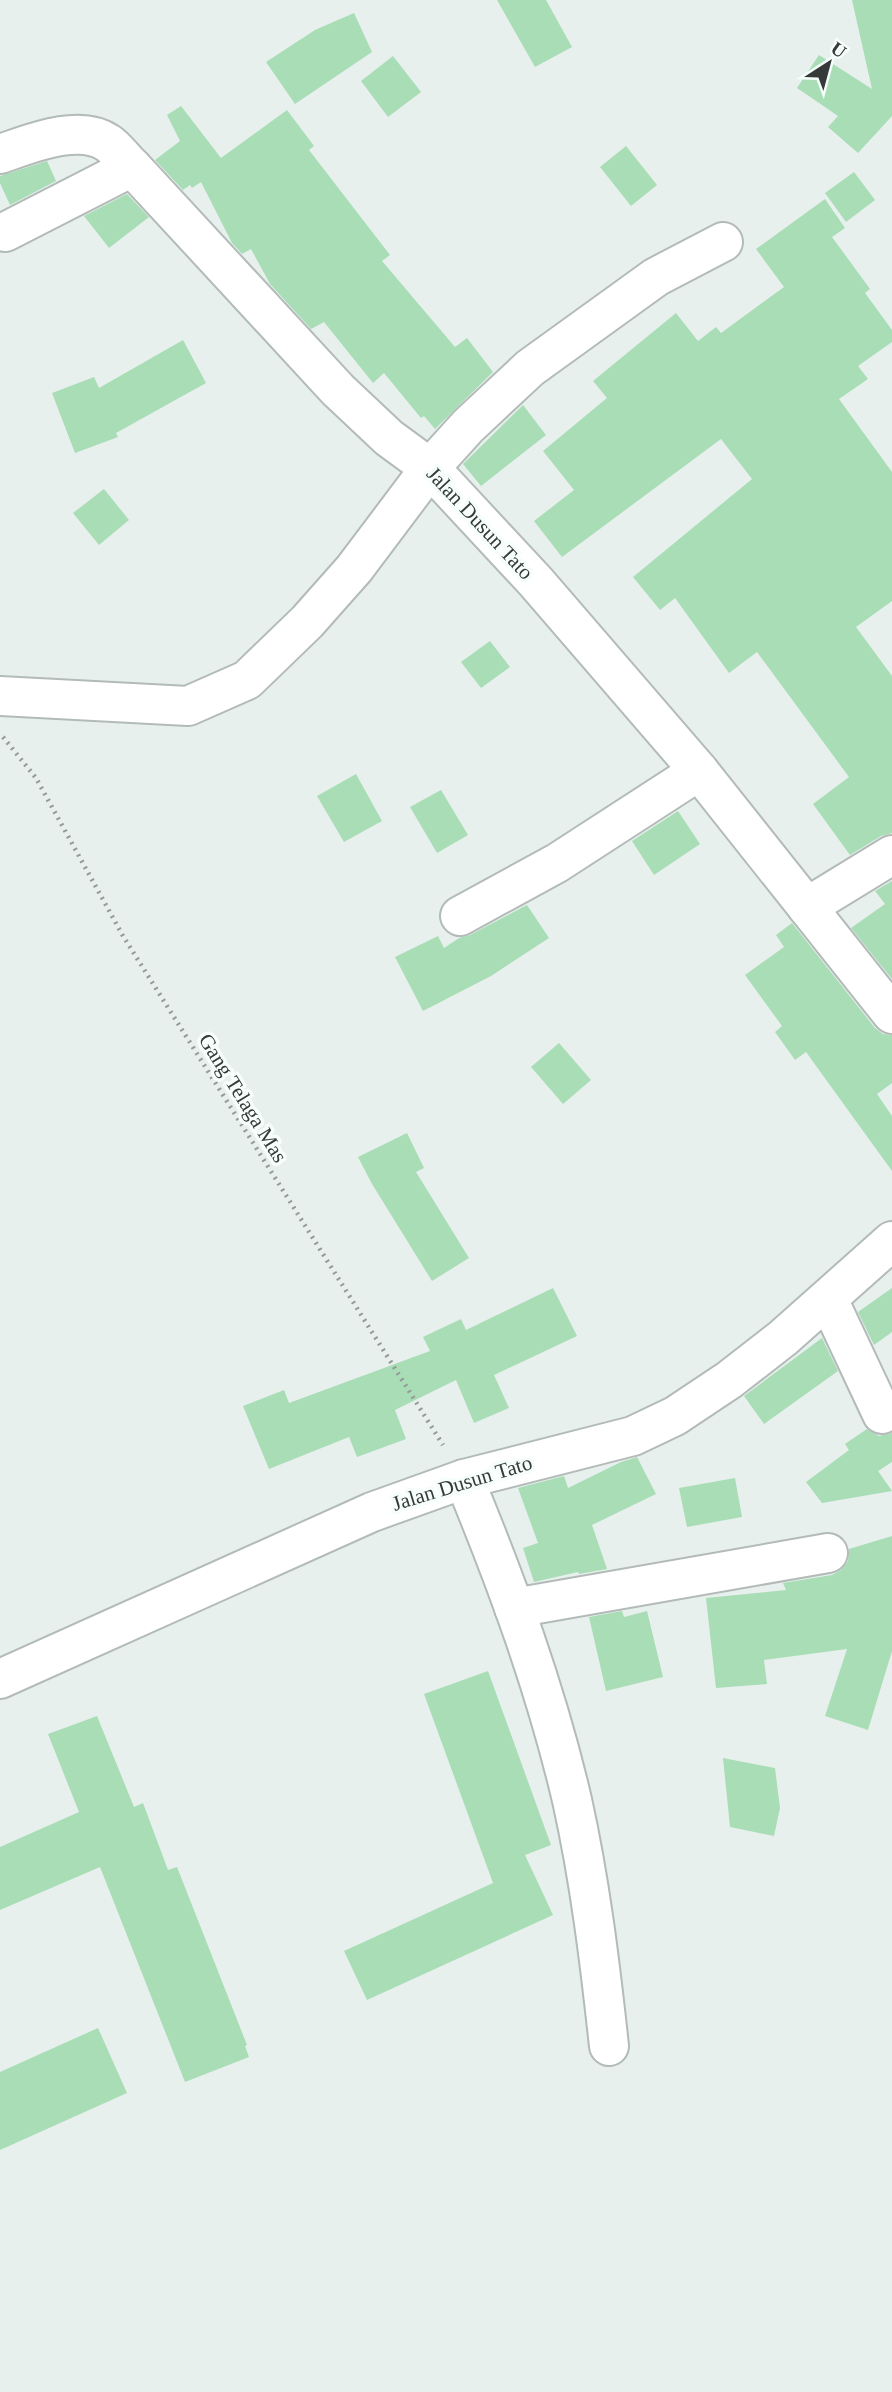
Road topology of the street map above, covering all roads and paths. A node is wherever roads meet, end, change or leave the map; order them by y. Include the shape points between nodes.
1 (0, 154) edge
2 (132, 167) junction
3 (5, 232) dead end
4 (723, 242) dead end
5 (430, 468) junction
6 (0, 696) edge
7 (0, 733) edge
8 (699, 771) junction
9 (892, 855) edge
10 (807, 907) junction
11 (460, 916) dead end
12 (892, 1014) edge
13 (892, 1241) edge
14 (828, 1299) junction
15 (882, 1414) dead end
16 (464, 1479) junction
17 (828, 1553) dead end
18 (514, 1608) junction
19 (0, 1679) edge
20 (610, 2046) dead end

1 - 2 street, Jalan Dusun Tato via 57,136 94,136 110,144
2 - 3 street
2 - 5 street, Jalan Dusun Tato via 338,390 389,438
4 - 5 street via 656,277 530,368
5 - 6 street via 354,569 247,680 188,706
5 - 8 street, Jalan Dusun Tato via 536,582
7 - 16 path, Gang Telaga Mas via 36,778 122,936
8 - 10 street, Jalan Dusun Tato
8 - 11 street via 557,863
9 - 10 street
10 - 12 street, Jalan Dusun Tato
13 - 14 street, Jalan Dusun Tato
14 - 15 street
14 - 16 street, Jalan Dusun Tato via 729,1380 675,1416 633,1436
16 - 18 street
16 - 19 street, Jalan Dusun Tato via 372,1512
17 - 18 street
18 - 20 street via 551,1719 571,1800 588,1881

